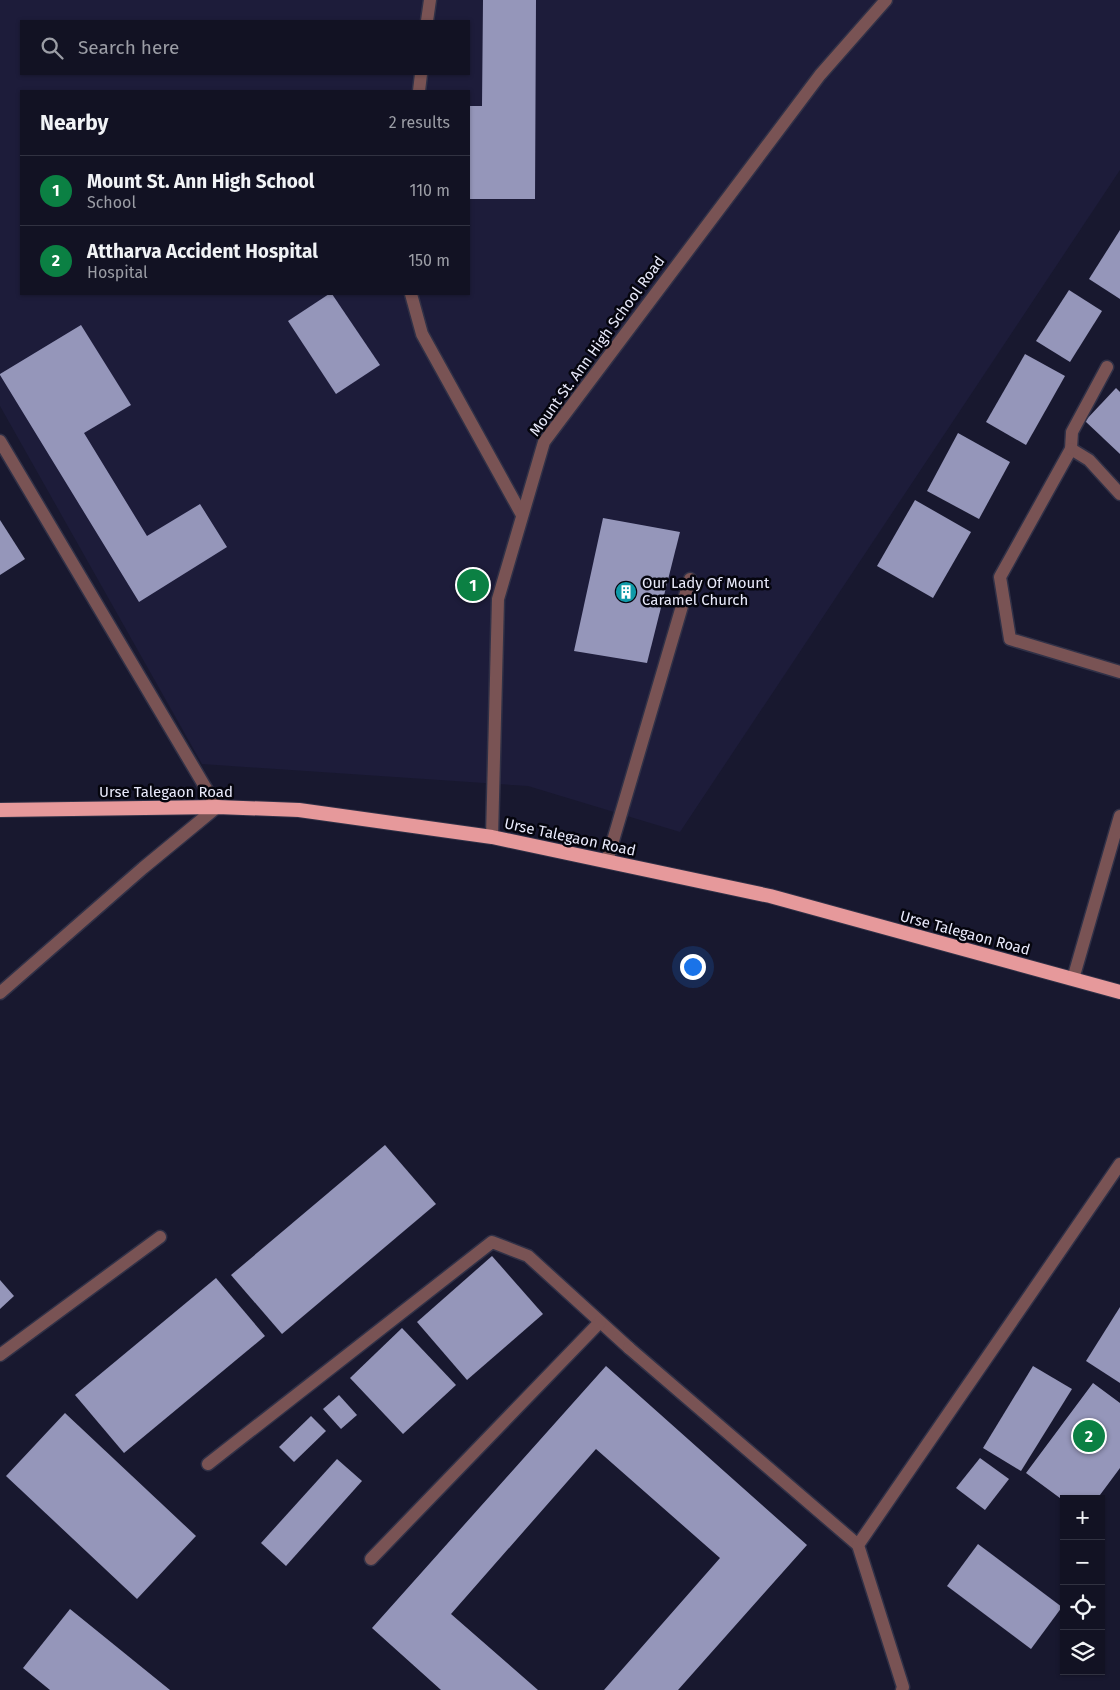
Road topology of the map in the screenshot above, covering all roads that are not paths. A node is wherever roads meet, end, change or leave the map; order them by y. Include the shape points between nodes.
1 (430, 0) edge
2 (886, 0) edge
3 (427, 20) edge
4 (421, 75) edge
5 (419, 90) edge
6 (411, 295) edge
7 (1107, 367) dead end
8 (0, 441) edge
9 (1071, 449) junction
10 (1120, 494) edge
11 (522, 514) junction
12 (690, 579) dead end
13 (1120, 672) edge
14 (218, 807) junction
15 (0, 810) edge
16 (1120, 816) edge
17 (492, 837) junction
18 (606, 861) junction
19 (1073, 979) junction
20 (1120, 992) edge
21 (0, 993) edge
22 (1120, 1164) edge
23 (160, 1237) dead end
24 (600, 1322) junction
25 (0, 1355) edge
26 (208, 1464) dead end
27 (858, 1545) junction
28 (371, 1559) dead end
29 (902, 1690) edge

1 - 3 street
2 - 11 street, Mount St. Ann High School Road via 820,75 544,442
4 - 5 street
6 - 11 street via 422,334
7 - 9 street via 1072,432
8 - 14 street
9 - 10 street via 1089,460
9 - 13 street via 1000,577 1010,639
11 - 17 street, Mount St. Ann High School Road via 498,599
12 - 18 street
14 - 15 highway, Urse Talegaon Road
14 - 17 highway, Urse Talegaon Road via 299,810
14 - 21 street
16 - 19 street
17 - 18 highway, Urse Talegaon Road
18 - 19 highway, Urse Talegaon Road via 770,896
19 - 20 highway, Urse Talegaon Road
22 - 27 street
23 - 25 street
24 - 26 street via 528,1256 492,1242
24 - 27 street
24 - 28 street
27 - 29 street

